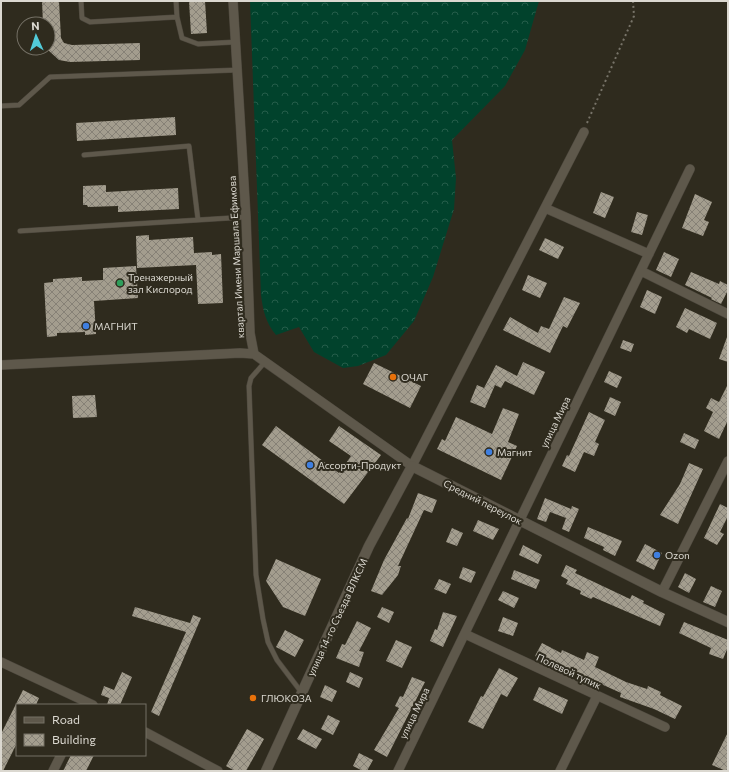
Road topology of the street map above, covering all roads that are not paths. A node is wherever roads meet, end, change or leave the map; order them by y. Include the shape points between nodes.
1 (81, 1) edge
2 (176, 1) edge
3 (233, 1) edge
4 (177, 18) junction
5 (236, 42) junction
6 (237, 70) junction
7 (1, 106) edge
8 (584, 132) road end
9 (84, 155) dead end
10 (690, 169) dead end
11 (545, 208) junction
12 (246, 217) junction
13 (198, 220) junction
14 (20, 231) dead end
15 (649, 254) junction
16 (641, 271) junction
17 (728, 314) edge
18 (254, 354) junction
19 (265, 362) junction
20 (1, 365) edge
21 (728, 461) edge
22 (412, 466) junction
23 (520, 521) junction
24 (662, 592) junction
25 (728, 622) edge
26 (465, 634) junction
27 (1, 662) edge
28 (302, 693) junction
29 (597, 696) junction
30 (88, 704) edge
31 (665, 728) dead end
32 (146, 733) edge
33 (60, 756) edge
34 (53, 771) edge
35 (218, 771) edge
36 (266, 771) edge
37 (398, 771) edge
38 (560, 771) edge

1 - 4 lane via 82,18 90,22
2 - 4 lane
3 - 5 street, квартал Имени Маршала Ефимова
4 - 5 lane via 182,38 198,44
5 - 6 street, квартал Имени Маршала Ефимова
6 - 7 lane via 50,77 19,105
6 - 12 street, квартал Имени Маршала Ефимова
8 - 11 street
9 - 13 lane via 189,146
10 - 15 street, улица Мира
11 - 15 street
11 - 22 street
12 - 13 lane
12 - 18 street, квартал Имени Маршала Ефимова via 250,333
13 - 14 lane
15 - 16 street, улица Мира
16 - 17 street
16 - 23 street, улица Мира
18 - 19 street, Средний переулок
18 - 20 street
19 - 22 street, Средний переулок
19 - 28 lane via 251,378 249,386 256,575 268,642 276,660
21 - 24 street
22 - 23 street, Средний переулок
22 - 28 street, улица 14-го Съезда ВЛКСМ via 369,546
23 - 24 street, Средний переулок
23 - 26 street, улица Мира
24 - 25 street, Средний переулок
26 - 29 street, Полевой тупик
26 - 37 street, улица Мира
27 - 30 street
28 - 36 street, улица 14-го Съезда ВЛКСМ
29 - 31 street, Полевой тупик
29 - 38 street
32 - 35 street
33 - 34 street

